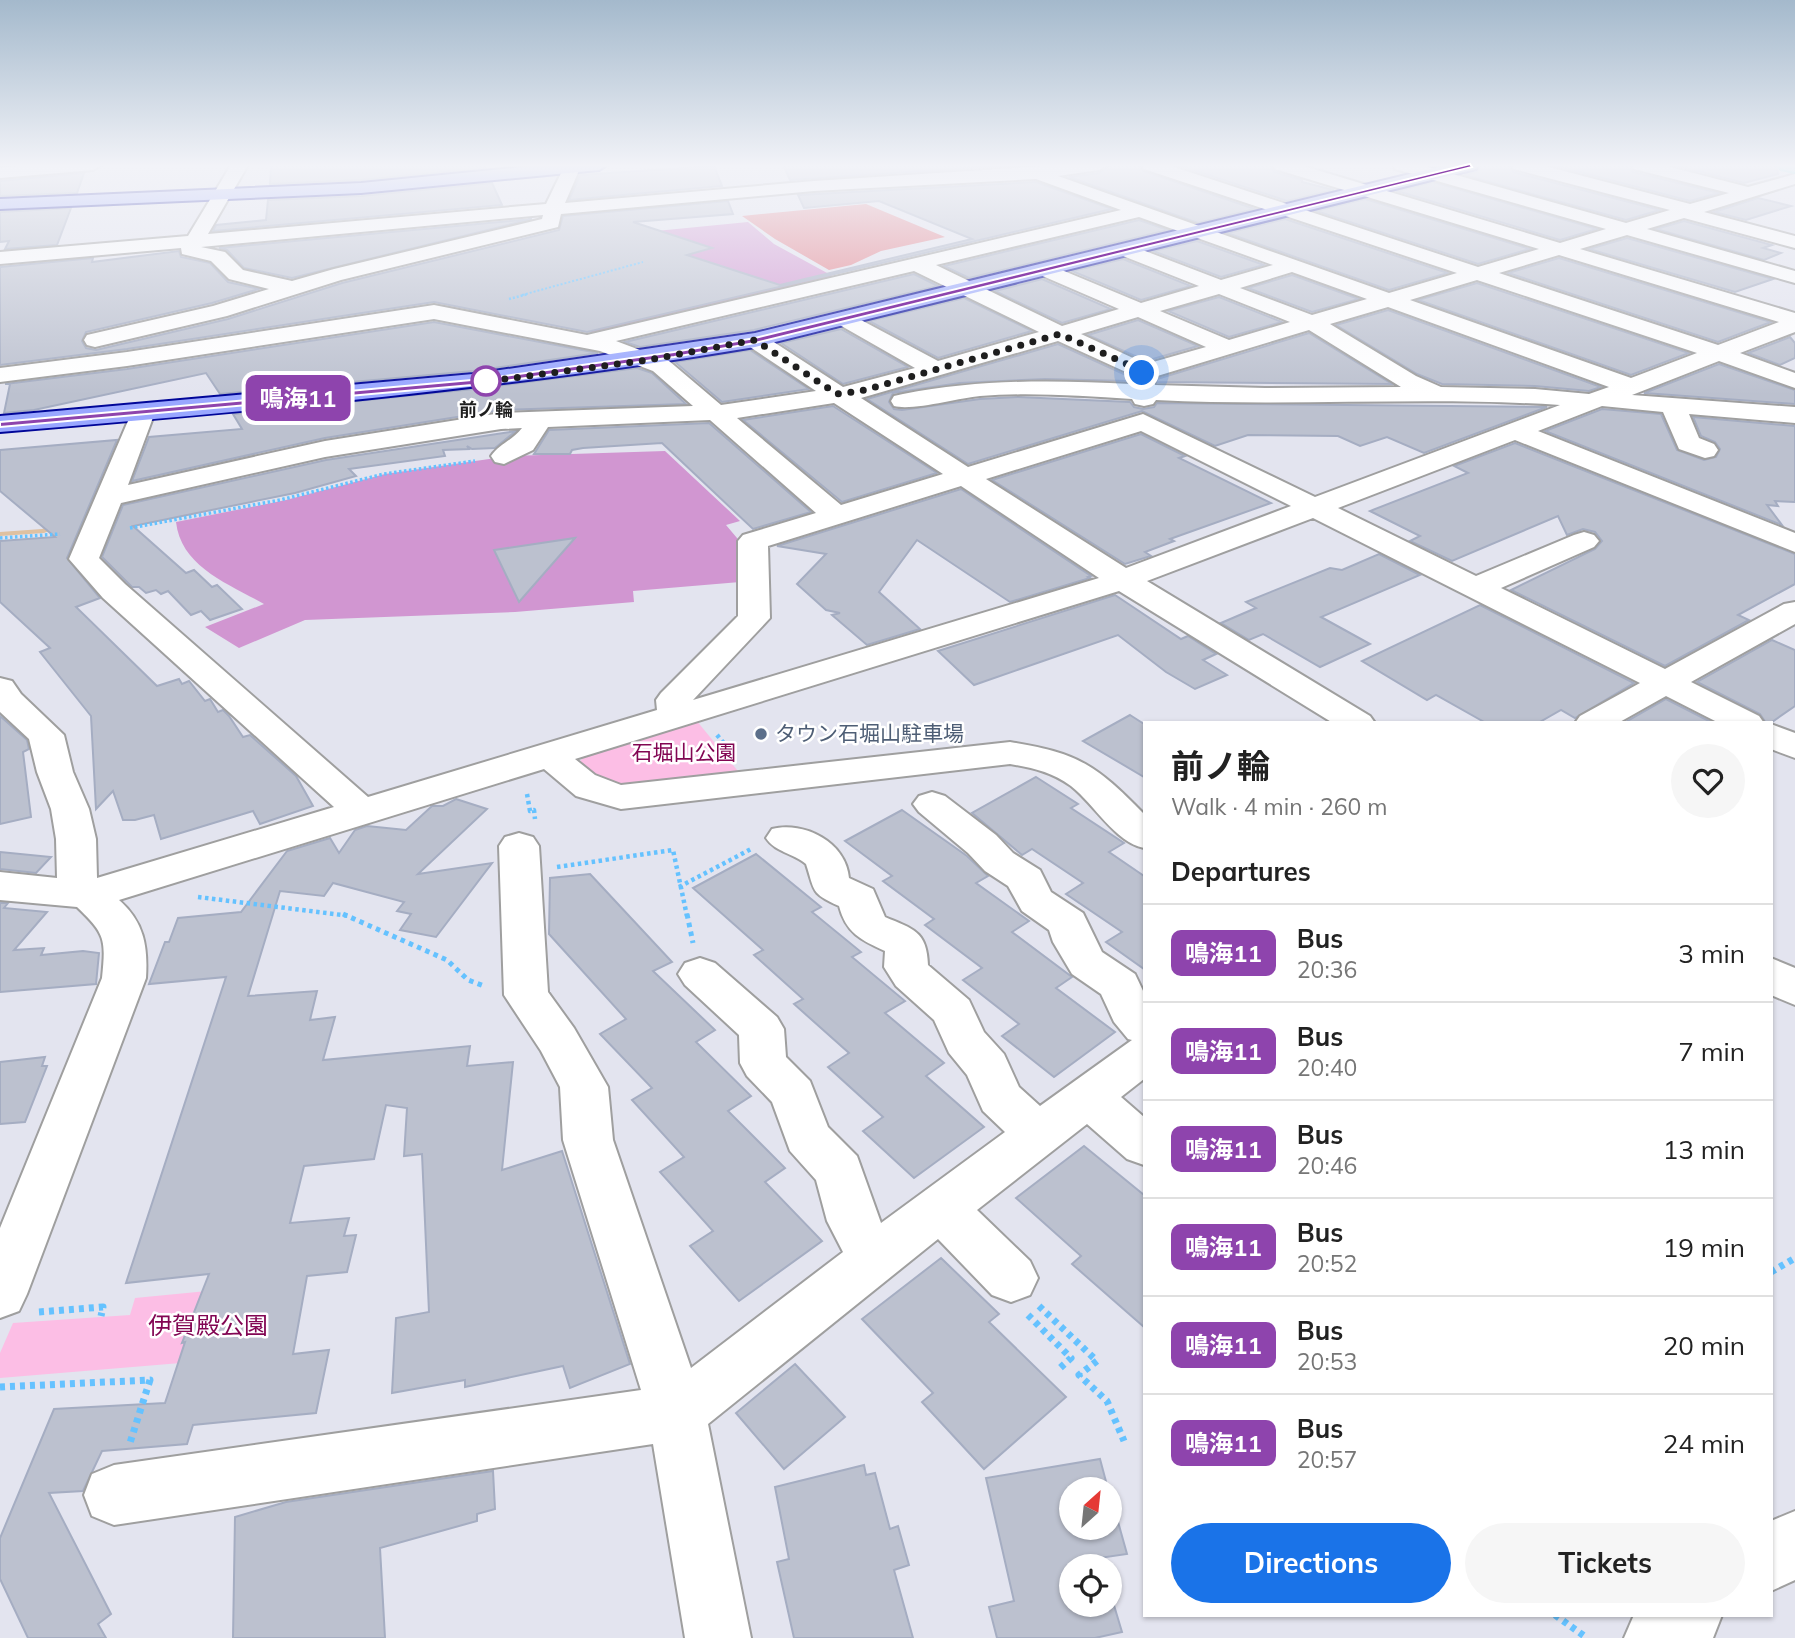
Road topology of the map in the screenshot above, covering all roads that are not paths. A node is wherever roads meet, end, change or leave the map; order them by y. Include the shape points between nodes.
1 (178, 241) edge
2 (192, 241) edge
3 (475, 241) edge
4 (1009, 241) edge
5 (1160, 241) edge
6 (1225, 241) edge
7 (1382, 241) edge
8 (1535, 241) edge
9 (1585, 241) edge
10 (1671, 241) edge
11 (998, 244) junction
12 (1560, 249) junction
13 (1125, 250) junction
14 (0, 258) edge
15 (916, 264) junction
16 (1292, 266) junction
17 (1049, 269) junction
18 (1480, 274) junction
19 (1795, 276) edge
20 (316, 279) junction
21 (289, 287) junction
22 (1220, 287) junction
23 (969, 288) junction
24 (1390, 300) junction
25 (1139, 310) junction
26 (846, 318) junction
27 (386, 320) junction
28 (1795, 322) edge
29 (1312, 323) junction
30 (1060, 334) junction
31 (755, 340) junction
32 (587, 341) junction
33 (1228, 348) junction
34 (1719, 353) junction
35 (648, 360) junction
36 (0, 363) edge
37 (936, 370) junction
38 (0, 376) edge
39 (1795, 382) edge
40 (1143, 383) junction
41 (1630, 386) junction
42 (837, 394) junction
43 (1440, 394) junction
44 (1596, 400) junction
45 (1673, 406) junction
46 (864, 411) junction
47 (143, 412) junction
48 (716, 413) junction
49 (1795, 415) edge
50 (540, 419) junction
51 (1143, 422) junction
52 (0, 425) edge
53 (1516, 431) junction
54 (1705, 450) dead end
55 (504, 456) road end
56 (966, 478) junction
57 (109, 497) junction
58 (1313, 508) junction
59 (837, 516) junction
60 (1584, 541) dead end
61 (1795, 543) edge
62 (1123, 580) junction
63 (1475, 588) junction
64 (1795, 611) edge
65 (1666, 682) junction
66 (0, 688) edge
67 (685, 714) junction
68 (1355, 721) edge
69 (1596, 721) edge
70 (1742, 721) edge
71 (1773, 736) edge
72 (1795, 747) edge
73 (536, 759) junction
74 (932, 804) dead end
75 (361, 811) junction
76 (1143, 834) edge
77 (786, 838) road end
78 (533, 847) road end
79 (83, 881) junction
80 (0, 886) edge
81 (700, 974) road end
82 (1773, 975) edge
83 (1795, 989) edge
84 (1143, 1026) edge
85 (1143, 1055) edge
86 (1089, 1097) junction
87 (1040, 1135) junction
88 (1143, 1144) edge
89 (942, 1208) junction
90 (880, 1254) junction
91 (1017, 1295) road end
92 (13, 1303) edge
93 (677, 1413) junction
94 (114, 1495) road end
95 (1795, 1542) edge
96 (1773, 1558) edge
97 (1687, 1617) edge
98 (718, 1638) edge
99 (1657, 1638) edge

1 - 14 street
2 - 21 street via 189,250 218,256 233,274
3 - 20 street
4 - 11 street
5 - 13 main road
6 - 16 street
7 - 18 street
8 - 12 street
9 - 12 street
10 - 19 street
11 - 15 street
11 - 17 street
12 - 18 street
12 - 28 street
13 - 17 main road
13 - 22 street
15 - 23 street
15 - 32 street
16 - 22 street
16 - 24 street
17 - 23 main road
17 - 25 street
18 - 24 street
18 - 34 street
20 - 21 street
20 - 27 street
21 - 36 street via 219,311
22 - 25 street
22 - 29 street
23 - 26 main road
23 - 30 street
24 - 29 street
24 - 41 street
25 - 30 street
25 - 33 street
26 - 31 main road
26 - 37 street
27 - 32 street via 434,312
27 - 38 street
28 - 34 street
29 - 33 street
29 - 43 street via 1408,381
30 - 37 street
30 - 40 street via 1136,368
31 - 35 main road
31 - 42 street
32 - 35 street
33 - 40 street
34 - 39 street
34 - 41 street
35 - 47 main road via 483,382
35 - 48 street
37 - 42 street
40 - 43 street via 1259,396
40 - 46 street via 934,394
40 - 51 street
41 - 44 street
42 - 46 street
42 - 48 street
43 - 44 street
44 - 45 street
44 - 53 street
45 - 49 street
45 - 54 street via 1688,443
46 - 56 street
47 - 52 main road
47 - 57 street
48 - 50 street
48 - 59 street
50 - 55 street via 524,444
50 - 57 street via 325,449
51 - 56 street
51 - 58 street
53 - 58 street
53 - 61 street
56 - 59 street
56 - 62 street
57 - 75 street via 84,559
58 - 62 street
58 - 63 street
59 - 67 street via 753,541 754,618 673,700
60 - 63 street
62 - 67 street
62 - 68 street
63 - 65 street
64 - 65 street
65 - 69 street
65 - 70 street
66 - 79 street via 46,735 71,810
67 - 73 street
71 - 72 street
73 - 75 street
73 - 76 street via 580,786 621,797 1010,753 1065,766
74 - 84 street via 999,862 1026,879 1036,905 1068,923 1087,963 1119,985
75 - 79 street
77 - 87 street via 806,844 820,855 827,863 832,886 858,899 870,927 901,941 911,975 953,1012 1000,1098
78 - 93 street via 526,995 584,1087 588,1140
79 - 80 street
79 - 92 street via 125,935 124,978
81 - 90 street via 761,1029 763,1063 793,1094 807,1138 839,1171 853,1222
82 - 83 street
85 - 86 street
86 - 87 street
86 - 88 street
87 - 89 street
89 - 90 street
89 - 91 street
90 - 93 street
93 - 94 street
93 - 98 street
95 - 96 street
97 - 99 street

